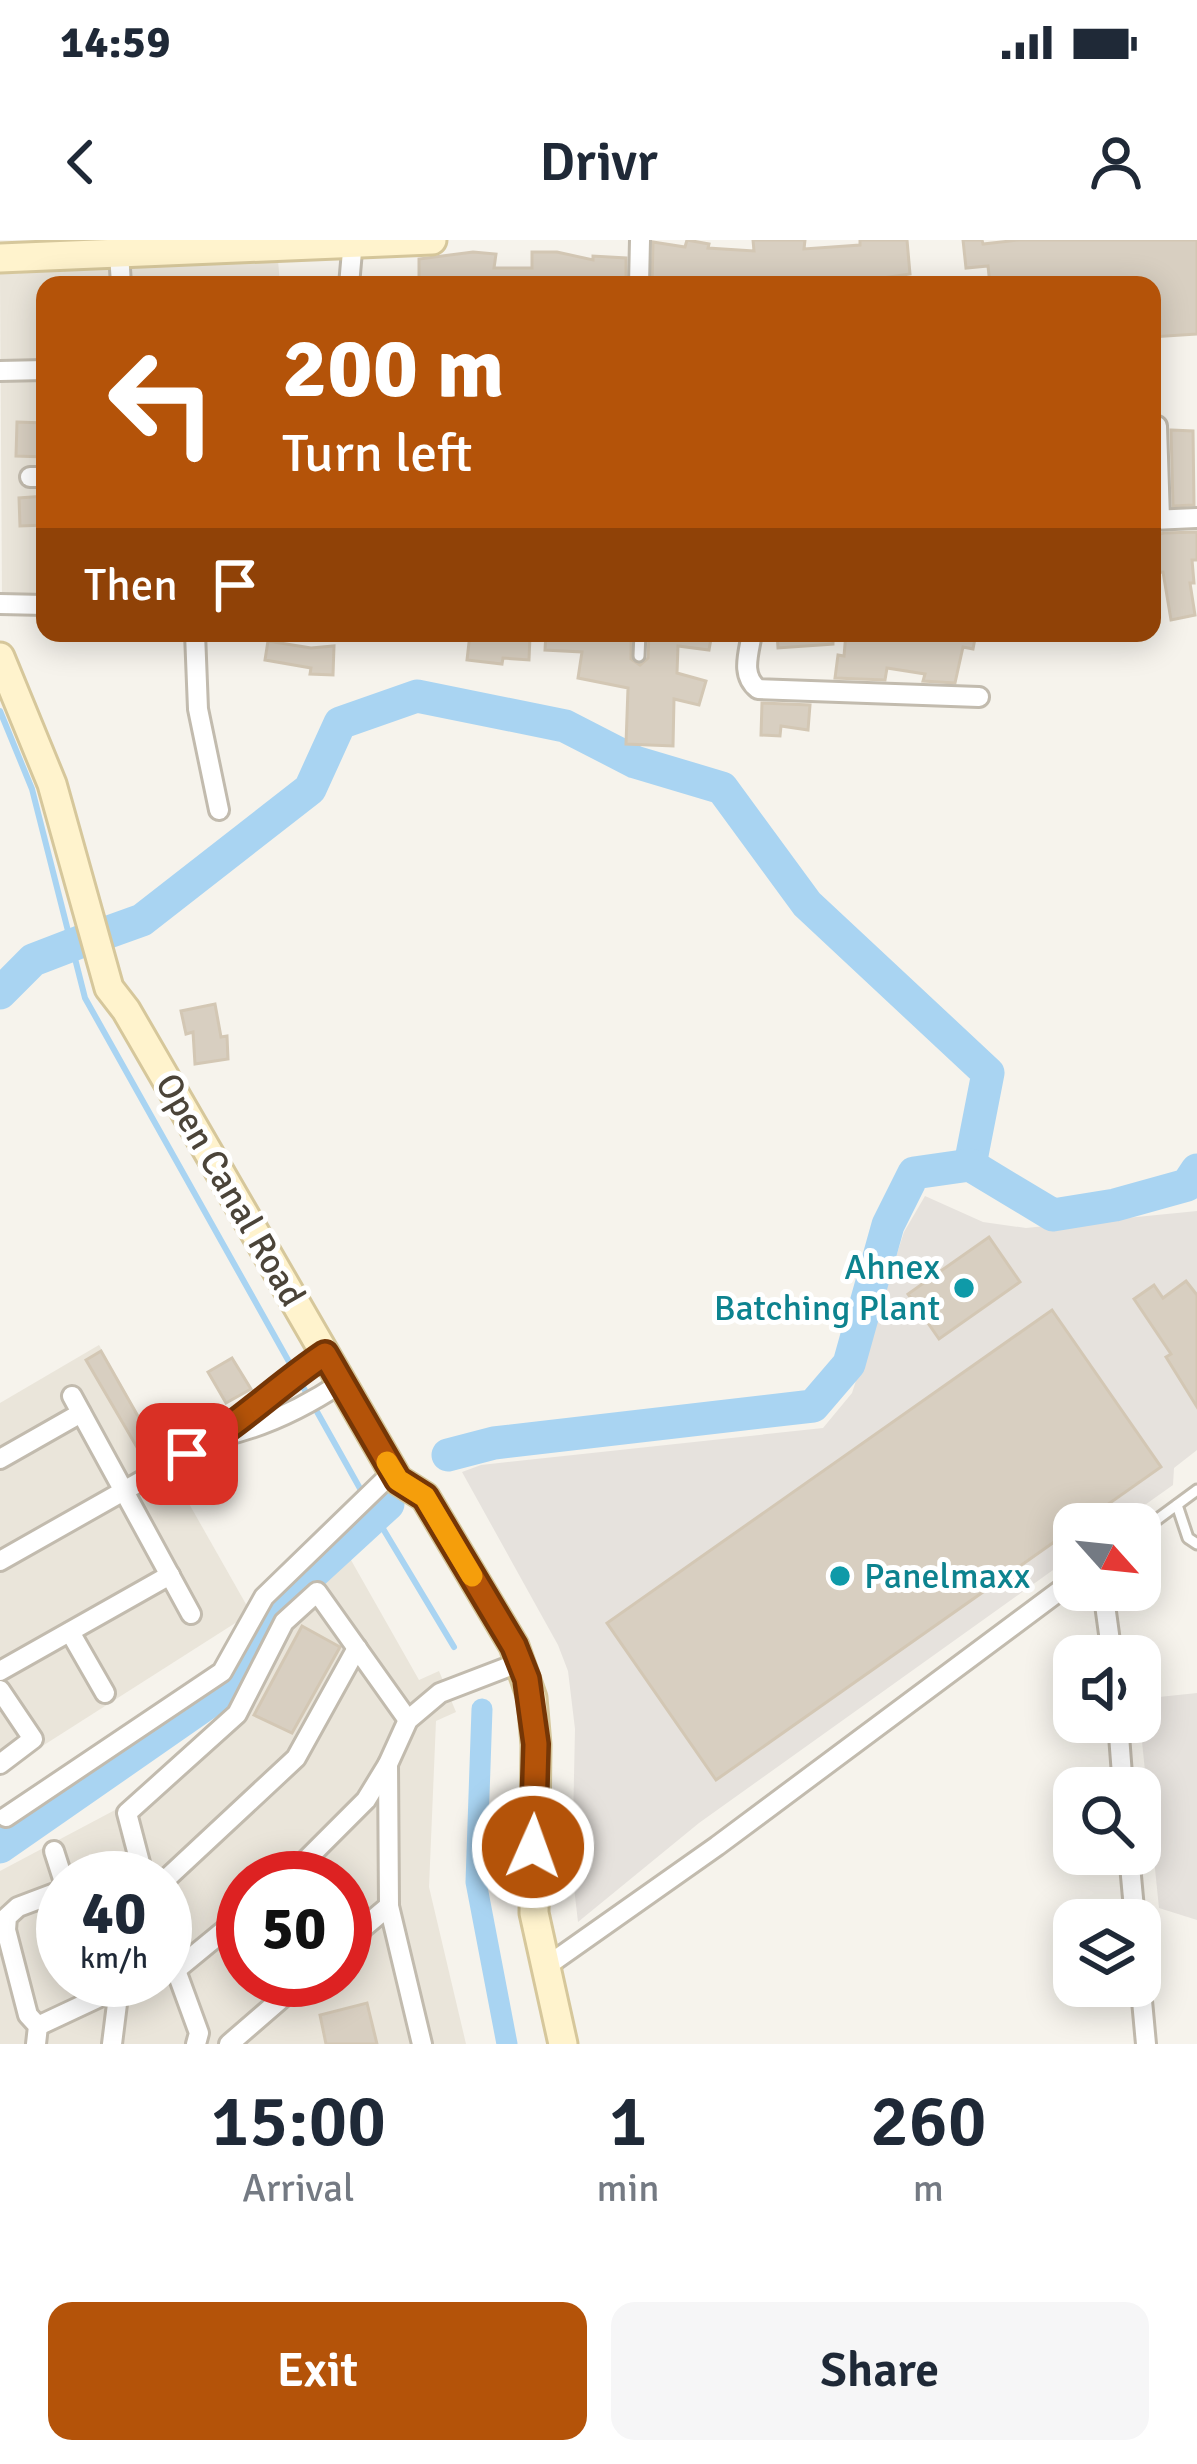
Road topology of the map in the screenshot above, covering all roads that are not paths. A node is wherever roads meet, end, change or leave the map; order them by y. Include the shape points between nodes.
1 (432, 240) edge
2 (640, 240) edge
3 (352, 242) edge
4 (252, 243) edge
5 (119, 252) junction
6 (0, 258) edge
7 (120, 276) edge
8 (350, 276) edge
9 (639, 276) edge
10 (36, 370) edge
11 (0, 371) edge
12 (1197, 518) edge
13 (1161, 520) edge
14 (0, 604) edge
15 (36, 605) edge
16 (195, 642) edge
17 (640, 642) edge
18 (751, 642) edge
19 (0, 656) edge
20 (639, 656) dead end
21 (979, 697) dead end
22 (219, 810) dead end
23 (314, 1362) junction
24 (321, 1396) junction
25 (262, 1401) junction
26 (274, 1420) junction
27 (219, 1437) junction
28 (0, 1460) edge
29 (393, 1472) junction
30 (124, 1489) junction
31 (1197, 1490) edge
32 (1177, 1505) junction
33 (1161, 1517) edge
34 (1197, 1544) edge
35 (0, 1561) edge
36 (170, 1575) junction
37 (1053, 1596) edge
38 (191, 1615) dead end
39 (70, 1632) junction
40 (357, 1648) junction
41 (521, 1662) junction
42 (0, 1671) edge
43 (0, 1690) edge
44 (104, 1693) dead end
45 (408, 1720) junction
46 (0, 1764) edge
47 (388, 1764) junction
48 (6, 1817) dead end
49 (137, 1851) edge
50 (315, 1851) edge
51 (192, 1855) edge
52 (36, 1900) edge
53 (389, 1906) junction
54 (372, 1920) edge
55 (216, 1936) edge
56 (192, 1955) edge
57 (544, 1968) junction
58 (78, 2007) edge
59 (107, 2007) edge
60 (187, 2007) edge
61 (272, 2007) edge
62 (1143, 2007) edge
63 (37, 2035) edge
64 (112, 2044) edge
65 (196, 2044) edge
66 (229, 2044) edge
67 (422, 2044) edge
68 (563, 2044) edge
69 (1146, 2044) edge

1 - 3 main road
2 - 9 street
3 - 4 main road
3 - 8 street
4 - 5 main road
5 - 6 main road
5 - 7 street
10 - 11 street
12 - 13 street
14 - 15 street
16 - 22 street via 198,709
17 - 20 lane
18 - 21 street via 746,670 758,689
19 - 23 main road, Open Canal Road via 52,784 109,988
23 - 24 main road, Open Canal Road
23 - 25 street
24 - 26 street
24 - 29 main road, Open Canal Road
25 - 26 lane
25 - 27 street
26 - 27 street
27 - 30 street
28 - 30 street via 76,1405
29 - 41 main road, Open Canal Road via 425,1497
29 - 48 street via 264,1597 222,1672
30 - 35 street
30 - 36 street
31 - 32 lane
32 - 33 lane
32 - 34 lane
36 - 38 street
36 - 39 street
37 - 57 street
39 - 42 street
39 - 44 street
40 - 45 street
40 - 49 street via 317,1592 284,1622 237,1714 127,1814
40 - 51 street via 296,1758
41 - 45 street via 440,1693
41 - 57 main road, Open Canal Road via 535,1720 534,1900
43 - 46 street via 33,1739
45 - 47 street
47 - 50 street via 366,1800
47 - 53 street
52 - 63 street via 7,1917 6,1930
53 - 54 street
53 - 67 street
55 - 56 street
57 - 68 main road, Open Canal Road
58 - 63 street
59 - 64 street
60 - 65 street
61 - 66 street
62 - 69 street

